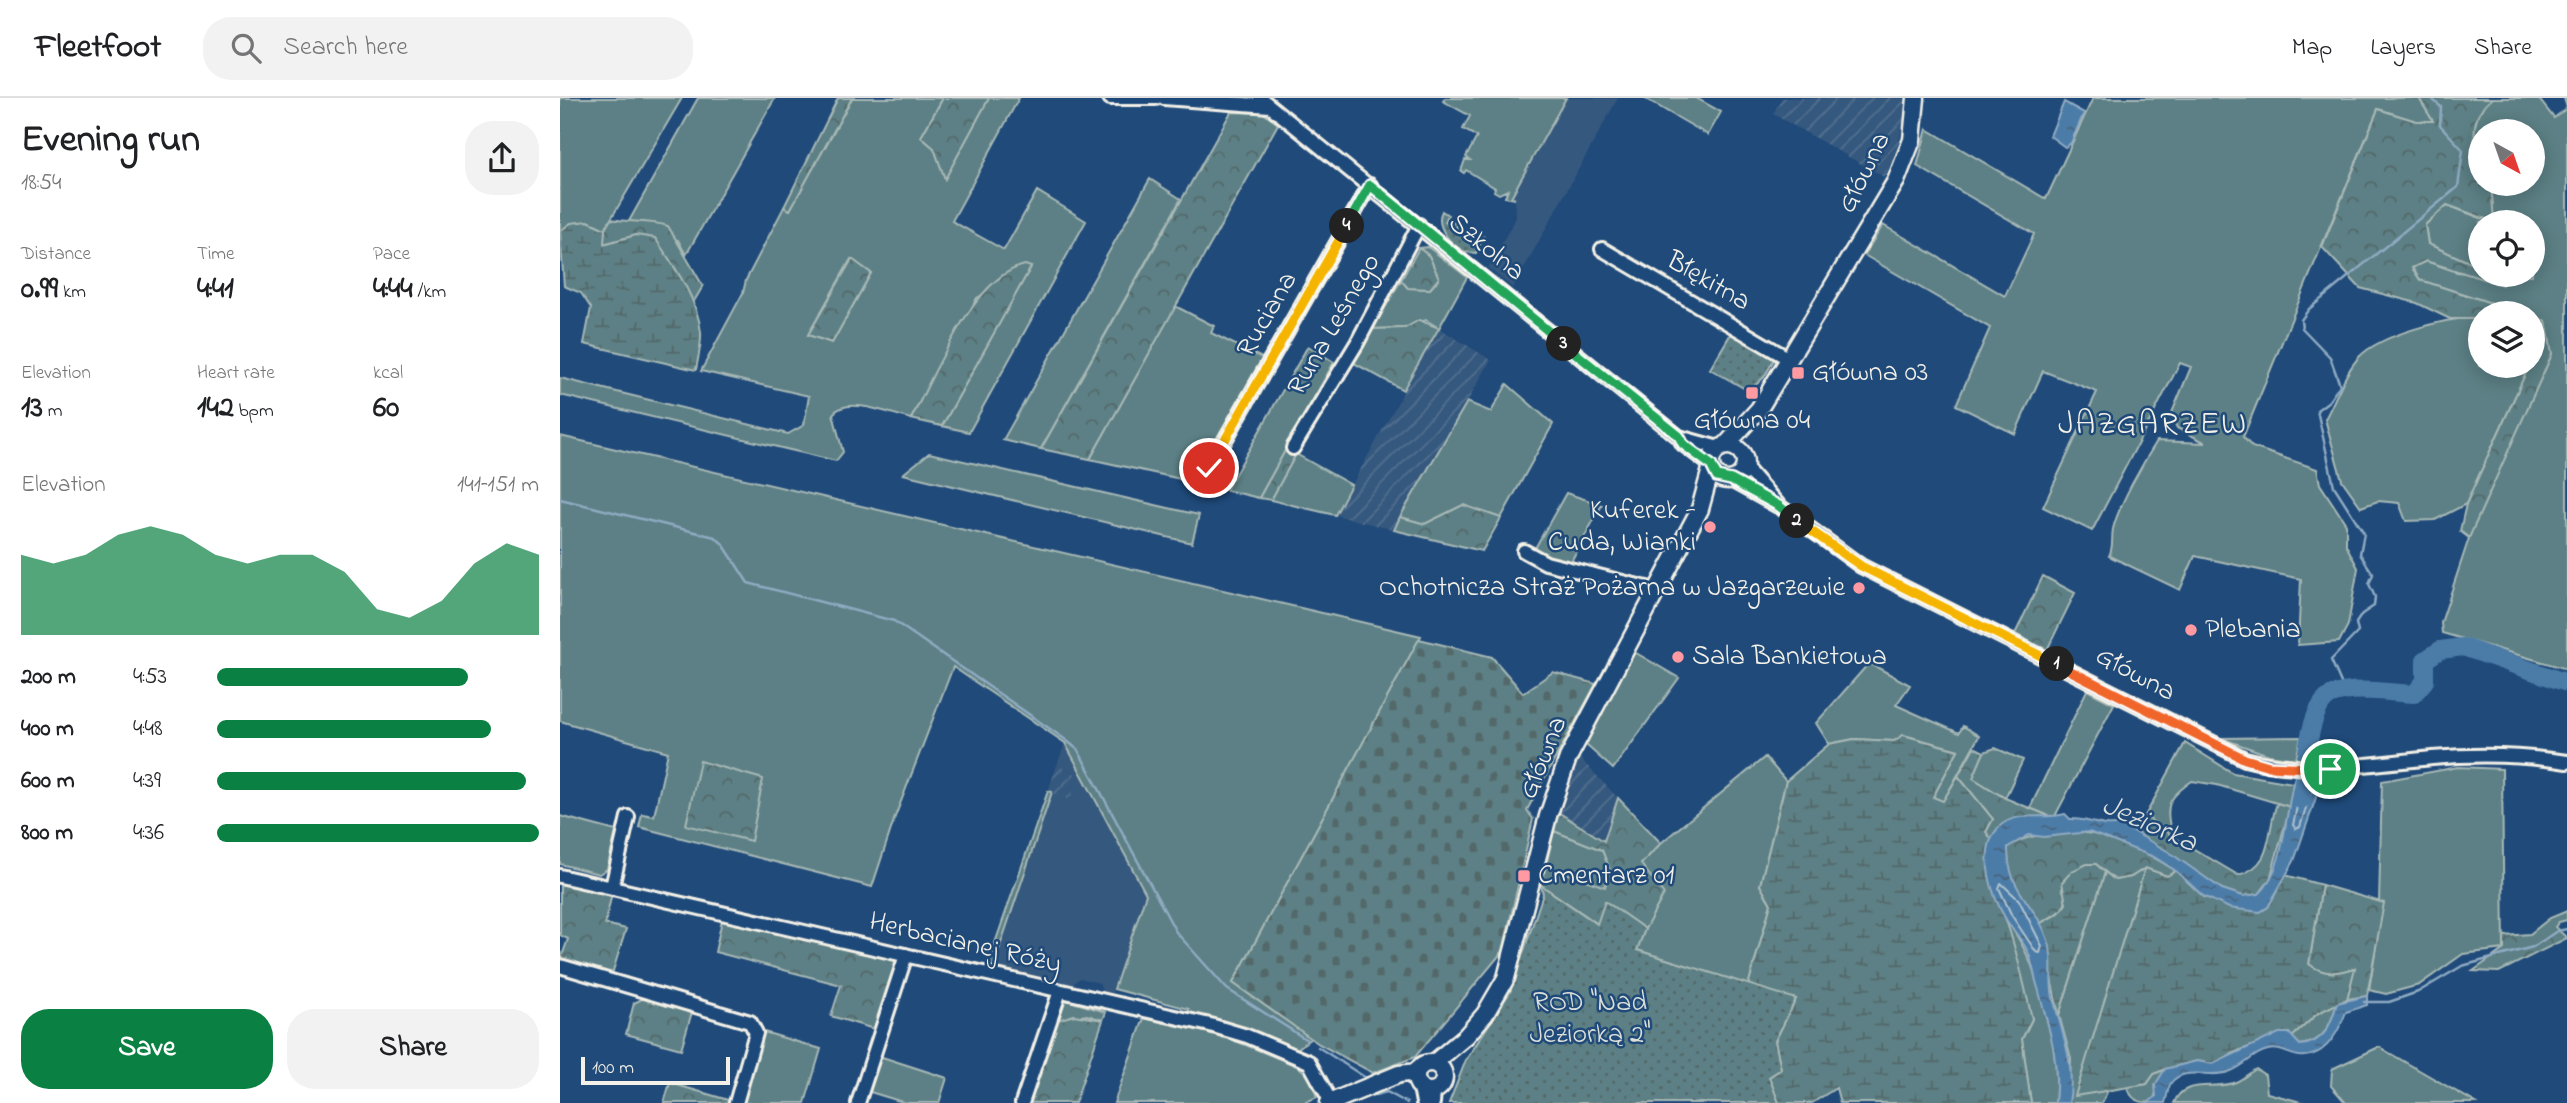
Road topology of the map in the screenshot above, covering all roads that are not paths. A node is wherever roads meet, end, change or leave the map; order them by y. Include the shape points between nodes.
1 (1110, 98) edge
2 (1156, 98) edge
3 (1164, 98) edge
4 (1916, 98) edge
5 (1265, 102) edge
6 (1370, 185) junction
7 (1419, 225) junction
8 (1602, 248) dead end
9 (1789, 359) junction
10 (1759, 409) junction
11 (1679, 436) junction
12 (1722, 447) junction
13 (1293, 448) dead end
14 (1743, 460) junction
15 (1711, 467) junction
16 (1209, 468) dead end
17 (1729, 480) junction
18 (1779, 506) junction
19 (1699, 509) junction
20 (1524, 551) dead end
21 (1656, 590) junction
22 (2567, 762) edge
23 (628, 817) dead end
24 (560, 876) edge
25 (612, 887) junction
26 (906, 955) junction
27 (560, 966) edge
28 (1059, 991) junction
29 (1439, 1068) junction
30 (1424, 1090) edge
31 (736, 1103) edge
32 (859, 1103) edge
33 (1022, 1103) edge
34 (1330, 1103) edge

1 - 2 street
3 - 5 street
4 - 9 main road, Główna via 1912,139 1900,174
5 - 6 street, Szkolna
6 - 7 street, Szkolna
6 - 16 street, Ruciana
7 - 11 street, Szkolna
7 - 13 street, Runa Leśnego via 1357,343
8 - 9 street, Błękitna
9 - 10 main road, Główna
10 - 12 main road, Główna
10 - 14 main road, Główna
11 - 12 street, Szkolna
11 - 15 street, Szkolna
12 - 14 main road via 1736,449
12 - 15 main road via 1712,456
14 - 17 main road via 1741,473
14 - 18 street, Główna
15 - 17 main road via 1717,477
15 - 19 main road, Główna
17 - 18 street, Główna
17 - 19 main road, Główna
18 - 22 street, Główna via 1830,546 1878,575 2224,751 2269,766 2330,769 2476,756
19 - 21 main road, Główna
20 - 21 street via 1546,563
21 - 29 main road, Główna via 1568,758 1548,816 1507,978 1491,1005
23 - 25 street
24 - 25 street, Herbacianej Róży
25 - 26 street, Herbacianej Róży
26 - 28 street, Herbacianej Róży
26 - 32 street
27 - 31 street via 750,1022 757,1033
28 - 33 street
28 - 34 street, Herbacianej Róży via 1259,1040 1309,1062
29 - 30 main road via 1443,1083
29 - 30 main road via 1426,1063
30 - 34 main road via 1399,1074

